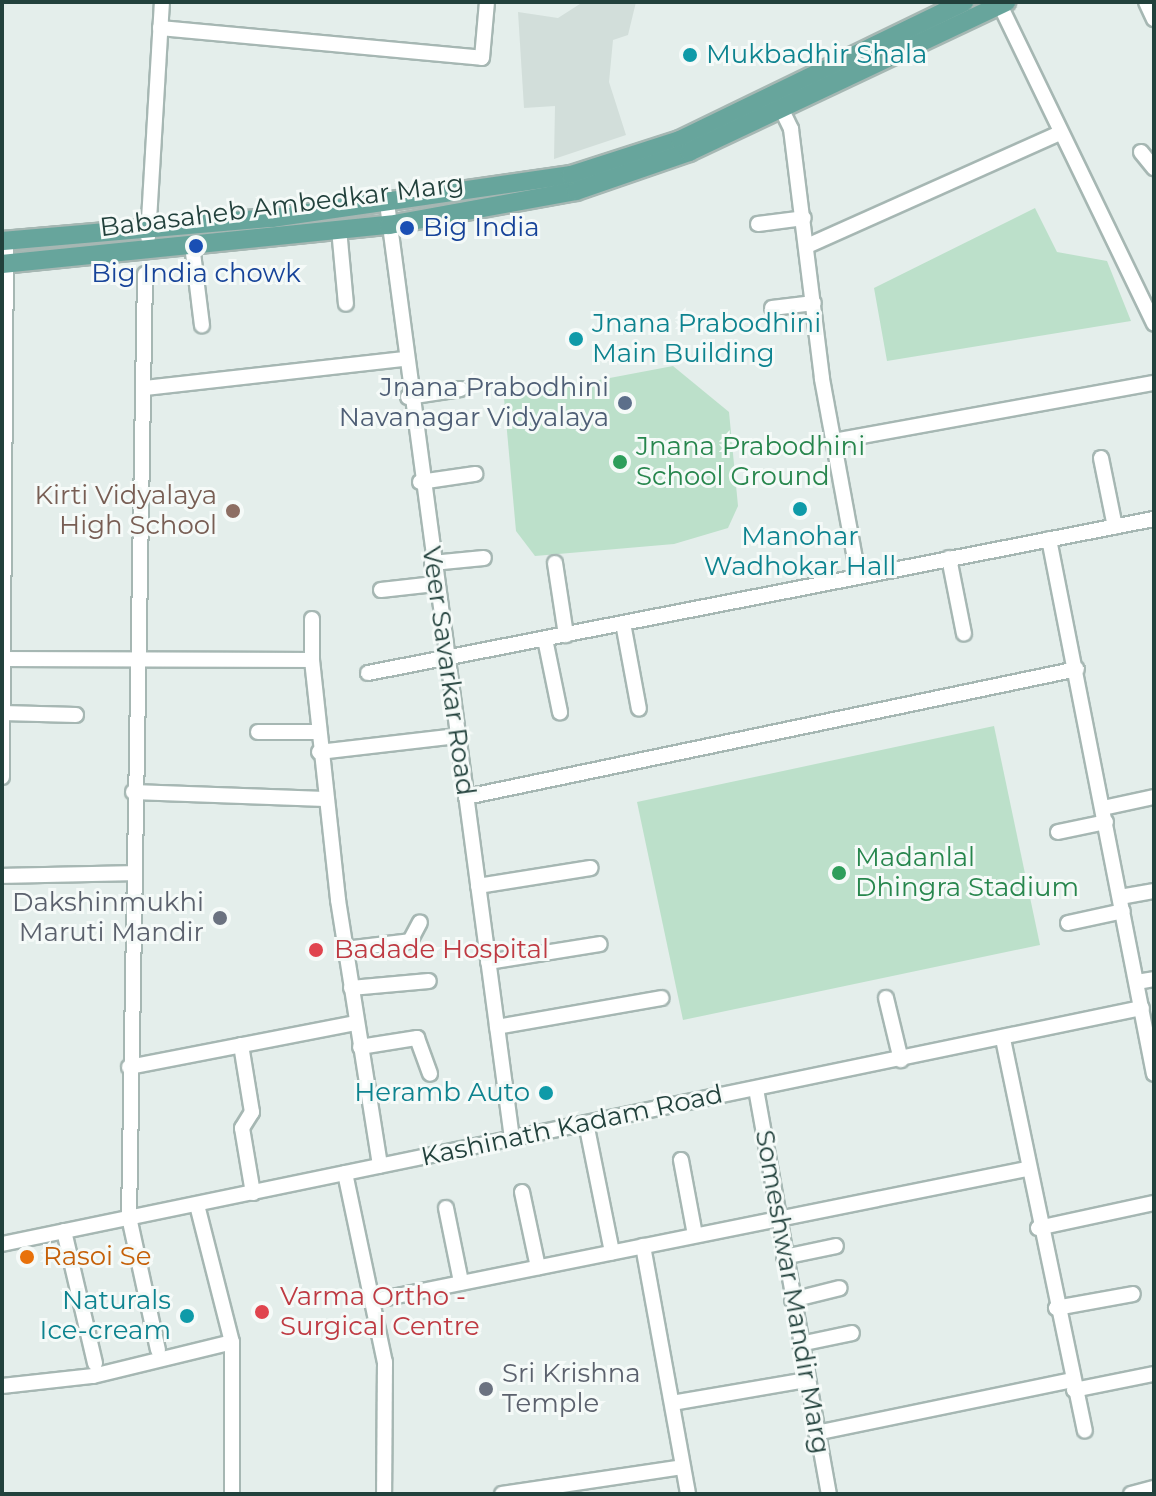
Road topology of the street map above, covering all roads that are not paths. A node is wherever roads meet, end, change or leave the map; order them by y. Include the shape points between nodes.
1 (162, 2) edge
2 (487, 2) edge
3 (964, 2) edge
4 (1146, 2) edge
5 (1003, 3) edge
6 (941, 15) edge
7 (1154, 19) edge
8 (160, 28) junction
9 (778, 102) junction
10 (1060, 133) junction
11 (1141, 152) dead end
12 (1154, 168) edge
13 (387, 203) junction
14 (804, 218) junction
15 (758, 224) dead end
16 (389, 225) junction
17 (339, 229) junction
18 (148, 230) junction
19 (4, 241) edge
20 (192, 245) junction
21 (807, 246) junction
22 (147, 249) junction
23 (4, 263) edge
24 (145, 274) dead end
25 (814, 303) junction
26 (346, 304) dead end
27 (772, 308) dead end
28 (1154, 324) edge
29 (202, 325) dead end
30 (402, 359) junction
31 (1154, 383) edge
32 (145, 388) junction
33 (460, 389) dead end
34 (408, 397) junction
35 (834, 441) junction
36 (1101, 458) dead end
37 (475, 474) dead end
38 (420, 482) junction
39 (1154, 519) edge
40 (1115, 527) junction
41 (1049, 539) junction
42 (484, 558) dead end
43 (949, 558) junction
44 (432, 563) junction
45 (555, 563) dead end
46 (858, 576) junction
47 (435, 584) junction
48 (381, 590) dead end
49 (312, 619) dead end
50 (623, 623) junction
51 (964, 634) dead end
52 (566, 635) junction
53 (545, 639) junction
54 (3, 659) edge
55 (137, 659) junction
56 (446, 659) junction
57 (312, 660) junction
58 (1077, 669) junction
59 (368, 673) dead end
60 (639, 709) dead end
61 (560, 712) dead end
62 (3, 713) edge
63 (76, 715) dead end
64 (258, 732) dead end
65 (318, 732) junction
66 (457, 736) junction
67 (319, 752) junction
68 (2, 777) edge
69 (133, 792) junction
70 (466, 797) junction
71 (1154, 797) edge
72 (325, 799) junction
73 (1105, 815) junction
74 (1058, 832) dead end
75 (591, 868) dead end
76 (132, 873) junction
77 (2, 876) edge
78 (478, 886) junction
79 (1154, 891) edge
80 (1122, 904) junction
81 (420, 922) dead end
82 (1068, 923) dead end
83 (600, 944) dead end
84 (345, 949) junction
85 (488, 962) junction
86 (1154, 979) edge
87 (429, 981) dead end
88 (1137, 982) junction
89 (351, 988) junction
90 (661, 998) dead end
91 (886, 998) dead end
92 (1142, 1008) junction
93 (356, 1023) junction
94 (497, 1027) junction
95 (1003, 1039) junction
96 (241, 1045) junction
97 (360, 1047) junction
98 (1152, 1058) edge
99 (901, 1060) junction
100 (129, 1067) junction
101 (430, 1074) dead end
102 (1154, 1074) edge
103 (756, 1089) junction
104 (586, 1123) junction
105 (512, 1139) junction
106 (681, 1160) dead end
107 (380, 1166) junction
108 (1026, 1169) junction
109 (345, 1173) junction
110 (522, 1192) dead end
111 (253, 1193) junction
112 (1154, 1203) edge
113 (197, 1205) junction
114 (446, 1208) dead end
115 (129, 1217) junction
116 (777, 1218) junction
117 (1038, 1228) junction
118 (64, 1231) junction
119 (695, 1235) junction
120 (2, 1244) edge
121 (643, 1246) junction
122 (836, 1246) dead end
123 (612, 1252) junction
124 (784, 1257) junction
125 (538, 1267) junction
126 (461, 1282) junction
127 (840, 1288) dead end
128 (1133, 1294) dead end
129 (377, 1300) junction
130 (792, 1300) junction
131 (1056, 1308) junction
132 (852, 1333) dead end
133 (232, 1342) junction
134 (800, 1344) junction
135 (158, 1350) dead end
136 (95, 1363) dead end
137 (1153, 1374) edge
138 (807, 1380) junction
139 (1072, 1385) junction
140 (2, 1386) edge
141 (672, 1403) junction
142 (1085, 1431) dead end
143 (816, 1433) junction
144 (682, 1467) junction
145 (1154, 1488) edge
146 (232, 1494) edge
147 (384, 1494) edge
148 (502, 1494) edge
149 (688, 1494) edge
150 (829, 1494) edge
151 (1131, 1494) edge

1 - 8 street
2 - 8 street via 482,58
3 - 6 main road, Babasaheb Ambedkar Marg
4 - 7 street
5 - 6 main road, Babasaheb Ambedkar Marg
5 - 10 street
6 - 9 main road, Babasaheb Ambedkar Marg
8 - 18 street
9 - 13 main road, Babasaheb Ambedkar Marg via 608,165
9 - 14 street
9 - 16 main road, Babasaheb Ambedkar Marg via 576,191
10 - 21 street
10 - 28 street
11 - 12 street
13 - 16 street, Veer Savarkar Road
13 - 18 main road, Babasaheb Ambedkar Marg
14 - 15 street
14 - 21 street
16 - 17 main road, Babasaheb Ambedkar Marg
16 - 30 street, Veer Savarkar Road
17 - 20 main road, Babasaheb Ambedkar Marg
17 - 26 street
18 - 19 main road, Babasaheb Ambedkar Marg
18 - 22 street
19 - 23 street
20 - 22 main road, Babasaheb Ambedkar Marg
20 - 29 street
21 - 25 street
22 - 23 main road, Babasaheb Ambedkar Marg
23 - 54 street
24 - 32 street
25 - 27 street
25 - 35 street
30 - 32 street
30 - 34 street, Veer Savarkar Road
31 - 35 street
32 - 55 street
33 - 34 street
34 - 38 street, Veer Savarkar Road
35 - 46 street
36 - 40 street
37 - 38 street
38 - 44 street, Veer Savarkar Road
39 - 40 street
40 - 41 street
41 - 43 street
41 - 58 street
42 - 44 street
43 - 46 street
43 - 51 street
44 - 47 street, Veer Savarkar Road
45 - 52 street
46 - 50 street
47 - 48 street
47 - 56 street, Veer Savarkar Road
49 - 57 street
50 - 52 street
50 - 60 street
52 - 53 street
53 - 56 street
53 - 61 street
54 - 55 street
54 - 62 street
55 - 57 street
55 - 69 street
56 - 59 street
56 - 66 street, Veer Savarkar Road
57 - 65 street
58 - 70 street
58 - 73 street
62 - 63 street
62 - 68 street
64 - 65 street
65 - 67 street
66 - 67 street
66 - 70 street, Veer Savarkar Road
67 - 72 street
69 - 72 street
69 - 76 street
70 - 78 street, Veer Savarkar Road
71 - 73 street
72 - 84 street
73 - 74 street
73 - 80 street
75 - 78 street
76 - 77 street
76 - 100 street
78 - 85 street, Veer Savarkar Road
79 - 80 street
80 - 82 street
80 - 88 street
81 - 84 street via 410,941
83 - 85 street
84 - 89 street
85 - 94 street, Veer Savarkar Road
86 - 88 street
87 - 89 street
88 - 92 street
89 - 93 street
90 - 94 street
91 - 99 street
92 - 95 street, Kashinath Kadam Road
92 - 98 street
93 - 96 street
93 - 97 street
94 - 105 street, Veer Savarkar Road
95 - 99 street, Kashinath Kadam Road
95 - 108 street
96 - 100 street
96 - 111 street via 252,1112 242,1128
97 - 101 street via 417,1038 425,1045
97 - 107 street
98 - 102 street
99 - 103 street, Kashinath Kadam Road
100 - 115 street
103 - 104 street, Kashinath Kadam Road
103 - 116 street, Someshwar Mandir Marg
104 - 105 street, Kashinath Kadam Road
104 - 123 street
105 - 107 street, Kashinath Kadam Road
106 - 119 street
107 - 109 street, Kashinath Kadam Road
108 - 116 street
108 - 117 street
109 - 111 street, Kashinath Kadam Road
109 - 129 street
110 - 125 street
111 - 113 street, Kashinath Kadam Road
112 - 117 street
113 - 115 street, Kashinath Kadam Road
113 - 133 street
114 - 126 street
115 - 118 street, Kashinath Kadam Road
115 - 135 street
116 - 119 street
116 - 124 street, Someshwar Mandir Marg
117 - 131 street
118 - 120 street, Kashinath Kadam Road
118 - 136 street
119 - 121 street
121 - 123 street
121 - 141 street
122 - 124 street
123 - 125 street
124 - 130 street, Someshwar Mandir Marg
125 - 126 street
126 - 129 street
127 - 130 street
128 - 131 street
129 - 147 street via 385,1362
130 - 134 street, Someshwar Mandir Marg
131 - 139 street
132 - 134 street
133 - 140 street via 93,1376
133 - 146 street
134 - 138 street, Someshwar Mandir Marg
137 - 139 street
138 - 141 street
138 - 143 street, Someshwar Mandir Marg
139 - 142 street
139 - 143 street
141 - 144 street
143 - 150 street, Someshwar Mandir Marg
144 - 148 street
144 - 149 street
145 - 151 street

